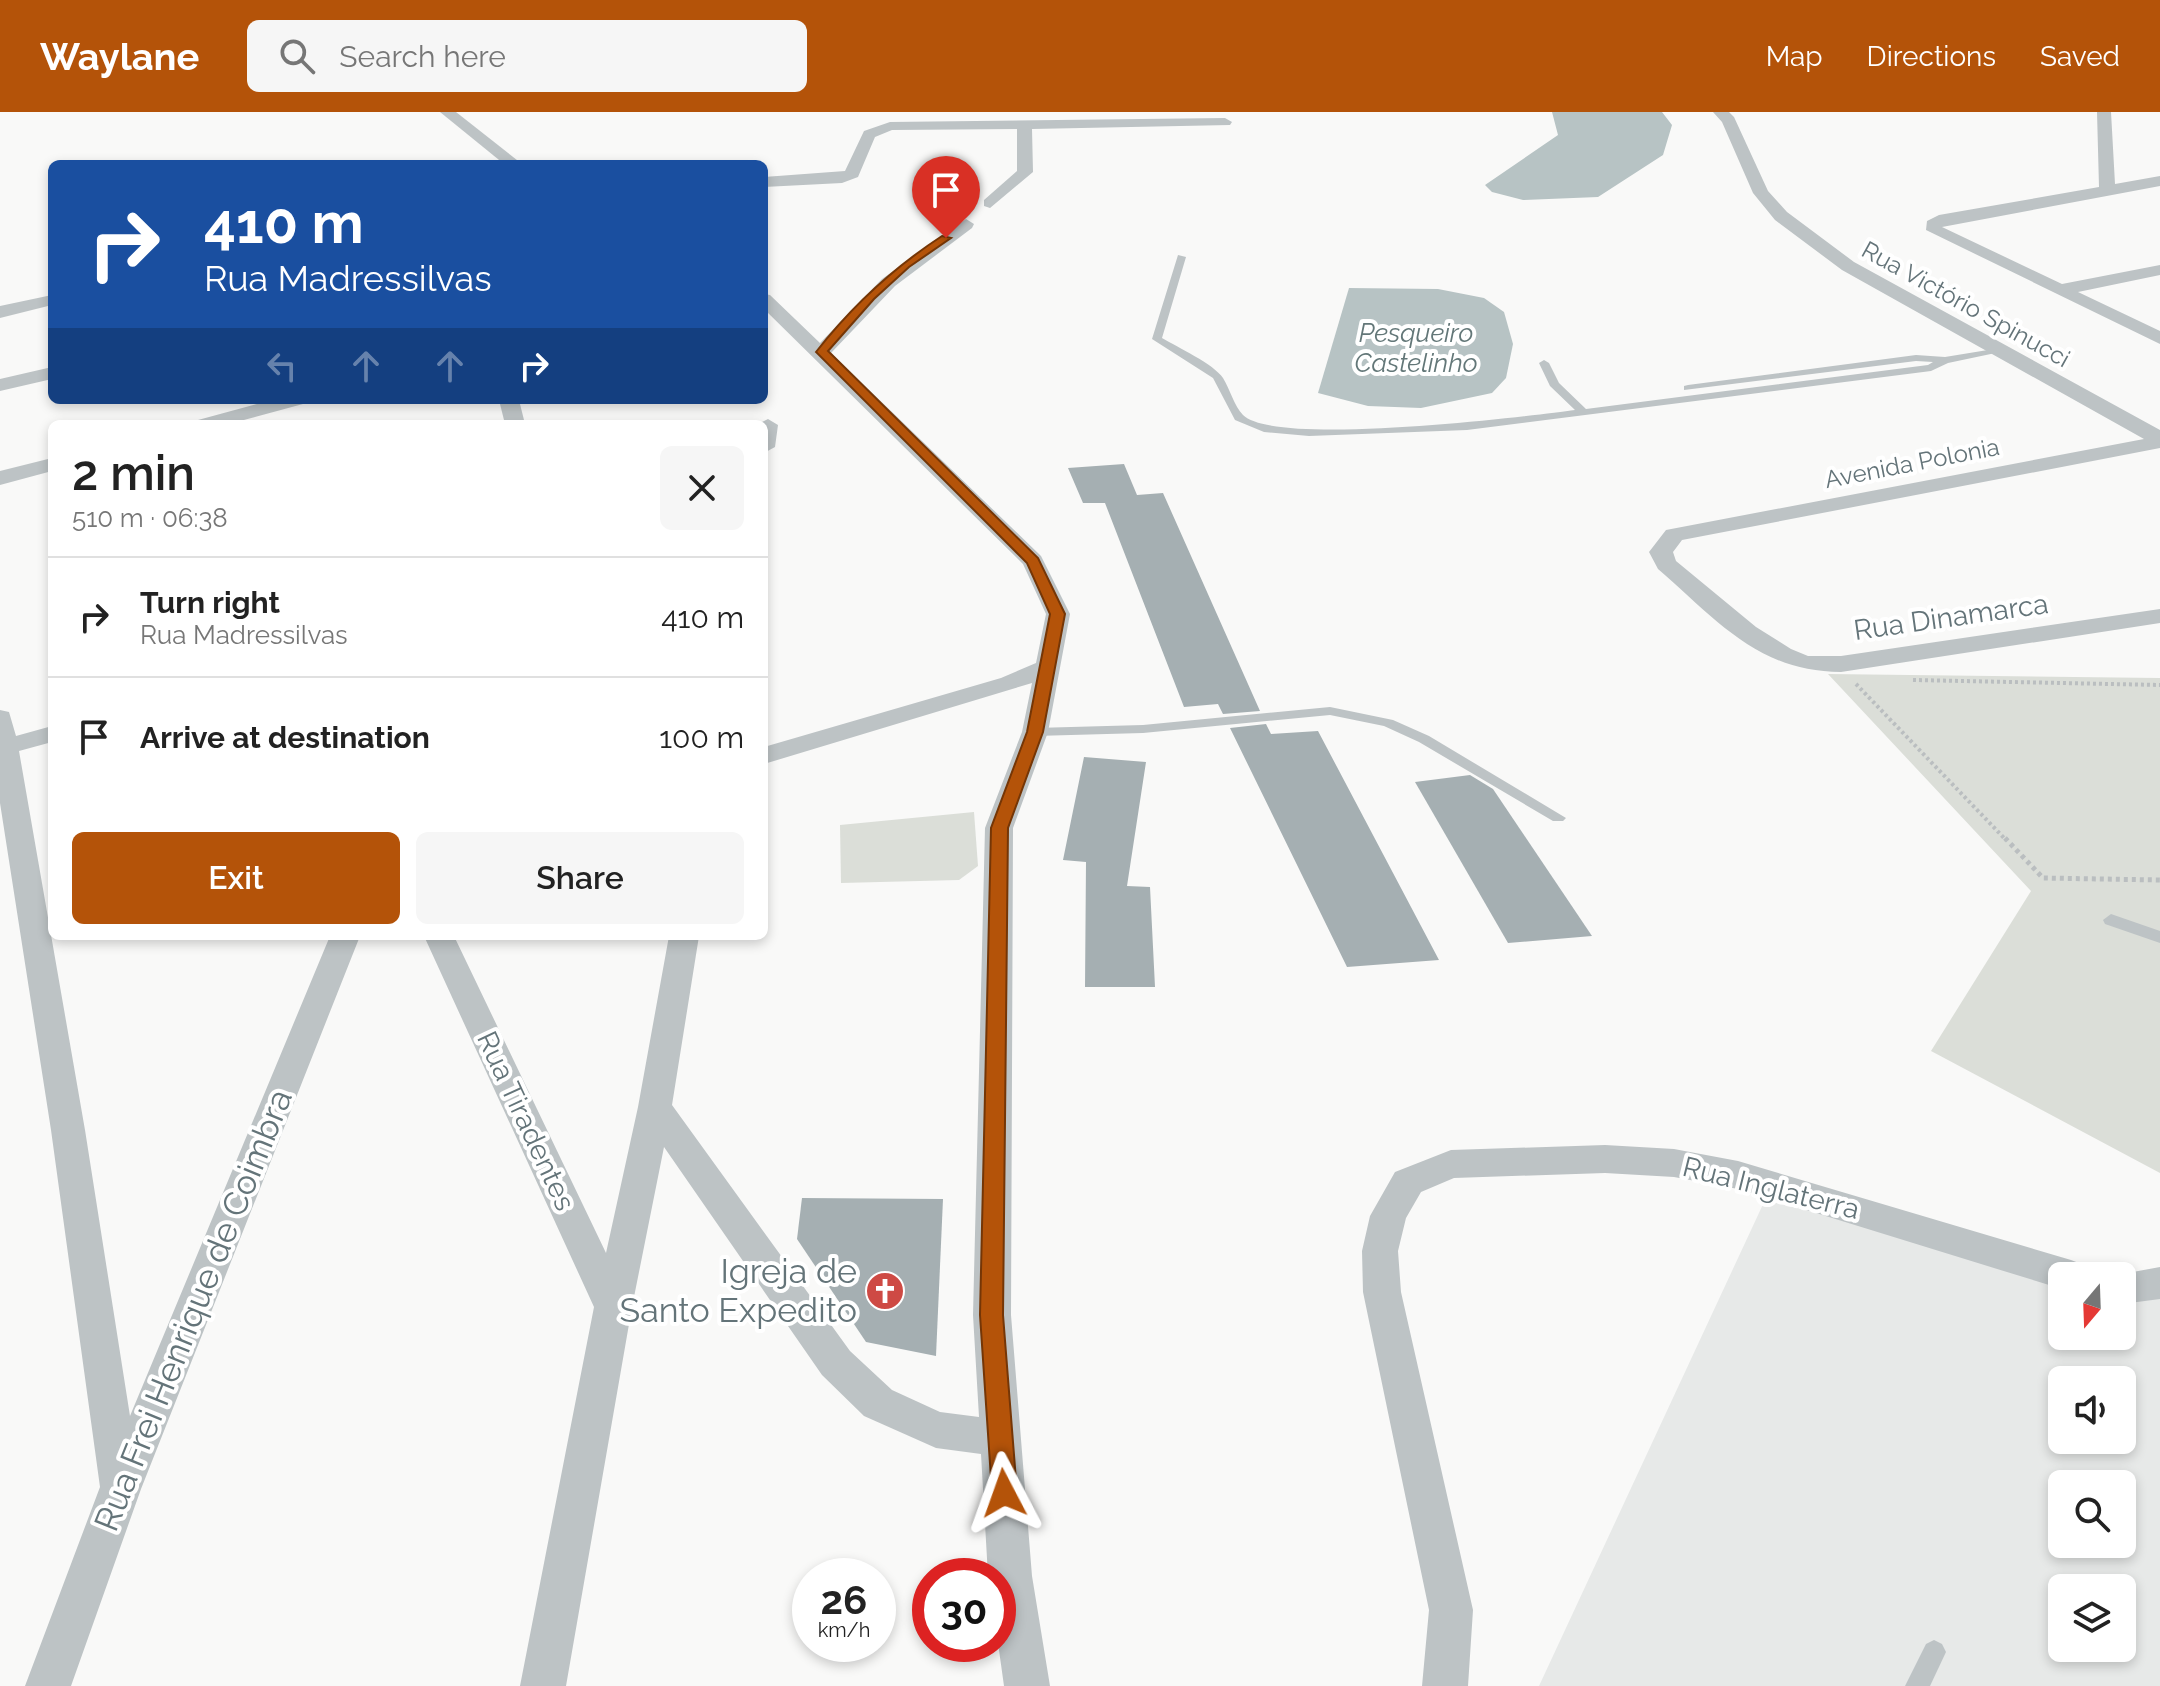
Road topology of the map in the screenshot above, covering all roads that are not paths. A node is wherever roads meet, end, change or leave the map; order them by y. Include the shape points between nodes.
1 (447, 112) edge
2 (1720, 112) edge
3 (2104, 112) edge
4 (1225, 122) dead end
5 (1024, 123) junction
6 (509, 160) edge
7 (2160, 181) edge
8 (768, 182) edge
9 (2107, 190) junction
10 (990, 203) dead end
11 (966, 224) dead end
12 (1181, 257) dead end
13 (2160, 270) edge
14 (2062, 290) junction
15 (48, 301) edge
16 (768, 303) edge
17 (0, 312) edge
18 (2160, 338) edge
19 (2000, 351) junction
20 (822, 352) junction
21 (1945, 360) junction
22 (1544, 363) dead end
23 (1813, 372) junction
24 (48, 374) edge
25 (1827, 383) junction
26 (0, 385) edge
27 (1703, 386) junction
28 (1713, 396) junction
29 (281, 404) edge
30 (1572, 404) junction
31 (1583, 412) junction
32 (220, 420) edge
33 (1450, 425) junction
34 (2160, 440) edge
35 (48, 465) edge
36 (0, 478) edge
37 (1674, 535) joint
38 (2160, 616) edge
39 (1049, 667) junction
40 (2, 732) edge
41 (1035, 732) junction
42 (48, 734) edge
43 (768, 755) edge
44 (1558, 818) dead end
45 (2111, 920) dead end
46 (2160, 937) edge
47 (343, 940) edge
48 (441, 940) edge
49 (683, 940) edge
50 (655, 1107) junction
51 (2048, 1269) edge
52 (2160, 1283) edge
53 (2136, 1286) edge
54 (613, 1307) junction
55 (1000, 1438) junction
56 (120, 1489) junction
57 (1934, 1652) dead end
58 (48, 1686) edge
59 (543, 1686) edge
60 (1027, 1686) edge
61 (1445, 1686) edge
62 (1917, 1686) edge

1 - 6 street
2 - 19 street, Rua Victório Spinucci via 1729,120 1761,193 1781,216 1848,266
3 - 9 street
4 - 5 street
5 - 8 street via 880,128 869,134 852,174 827,181
5 - 10 street via 1025,172
7 - 9 street
9 - 14 street via 1933,225 1979,254
11 - 20 street via 905,265 845,322
12 - 33 lane via 1157,339 1217,376 1239,418 1264,429 1309,433
13 - 14 street
14 - 18 street
15 - 17 street
16 - 20 street
19 - 21 lane
19 - 34 street, Rua Victório Spinucci
20 - 39 street via 1033,561 1058,614
21 - 23 lane via 1916,358
21 - 25 lane via 1931,368
22 - 30 lane
23 - 25 lane
23 - 27 lane
24 - 26 street
25 - 28 lane
27 - 28 lane
27 - 30 lane
28 - 31 lane
29 - 32 street
30 - 31 lane
30 - 33 lane via 1459,419
31 - 33 lane
34 - 37 street, Avenida Polonia
35 - 36 street
37 - 38 street, Rua Dinamarca via 1661,552 1666,564 1794,660 1841,664
39 - 41 street
39 - 43 street
40 - 42 street
40 - 56 street
41 - 44 lane via 1143,729 1330,711 1388,723 1424,739
41 - 55 street via 999,828 992,1315
45 - 46 lane
47 - 56 street, Rua Frei Henrique de Coimbra
48 - 54 street, Rua Tiradentes
49 - 50 street
50 - 54 street
50 - 55 street via 836,1363 878,1403 936,1430
51 - 61 street, Rua Inglaterra via 1866,1211 1674,1163 1605,1159 1451,1164 1408,1182 1388,1216 1380,1251 1382,1292 1451,1610
52 - 53 street
54 - 59 street
55 - 60 street via 1010,1576
56 - 58 street, Rua Frei Henrique de Coimbra
57 - 62 lane

